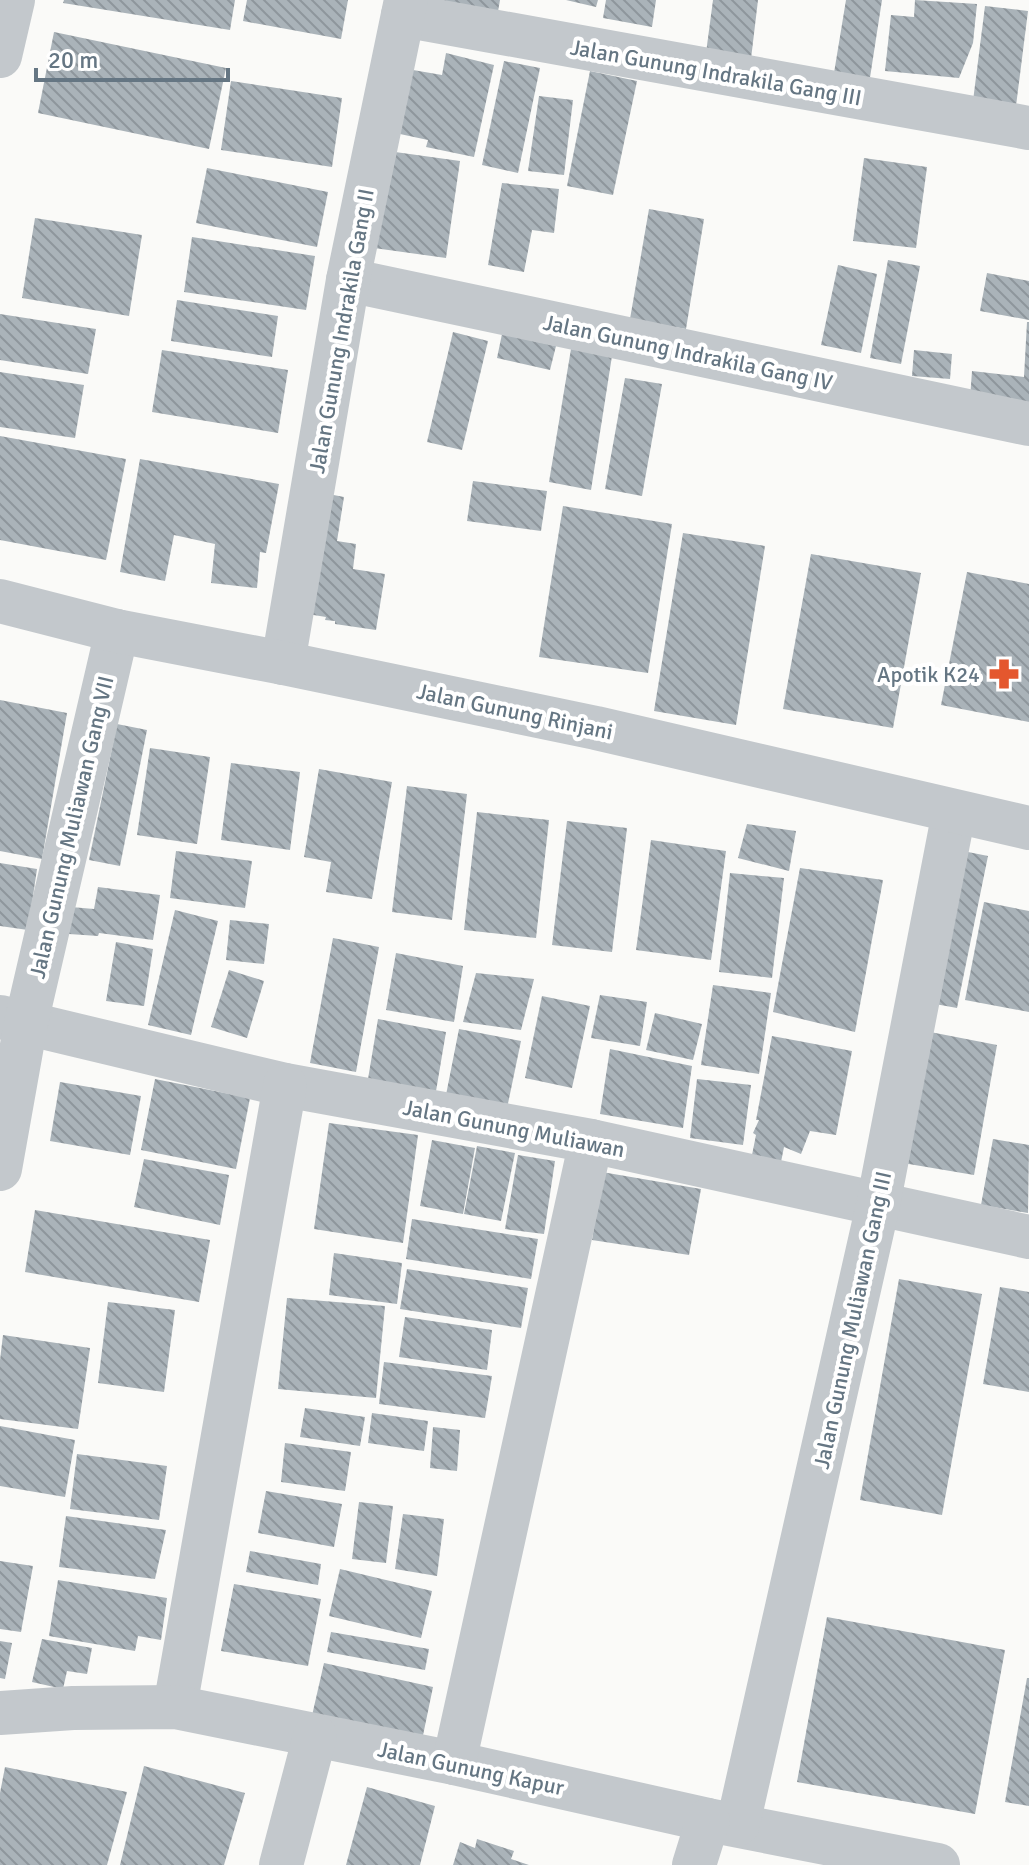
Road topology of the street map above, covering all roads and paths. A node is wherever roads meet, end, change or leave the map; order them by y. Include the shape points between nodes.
1 (13, 0) edge
2 (404, 8) edge
3 (0, 56) edge
4 (1029, 128) edge
5 (348, 280) junction
6 (1029, 424) edge
7 (0, 601) edge
8 (117, 631) junction
9 (283, 663) junction
10 (954, 812) junction
11 (1029, 828) edge
12 (13, 1020) edge
13 (285, 1085) junction
14 (591, 1141) junction
15 (0, 1169) edge
16 (878, 1205) junction
17 (1029, 1237) edge
18 (175, 1707) junction
19 (0, 1713) edge
20 (315, 1736) junction
21 (454, 1763) junction
22 (723, 1822) junction
23 (281, 1865) edge
24 (694, 1865) edge
25 (938, 1865) edge

1 - 3 street
2 - 4 street, Jalan Gunung Indrakila Gang III
2 - 5 street, Jalan Gunung Indrakila Gang II
5 - 6 street, Jalan Gunung Indrakila Gang IV
5 - 9 street, Jalan Gunung Indrakila Gang II
7 - 8 street, Jalan Gunung Rinjani
8 - 9 street, Jalan Gunung Rinjani
8 - 12 street, Jalan Gunung Muliawan Gang VII
9 - 10 street, Jalan Gunung Rinjani via 596,728
10 - 11 street, Jalan Gunung Rinjani
10 - 16 street, Jalan Gunung Muliawan Gang III
12 - 13 street, Jalan Gunung Muliawan
12 - 15 street, Jalan Gunung Muliawan Gang VII
13 - 14 street, Jalan Gunung Muliawan
13 - 18 street
14 - 16 street, Jalan Gunung Muliawan
14 - 21 street
16 - 17 street, Jalan Gunung Muliawan
16 - 22 street, Jalan Gunung Muliawan Gang III
18 - 19 street, Jalan Gunung Kapur
18 - 20 street, Jalan Gunung Kapur
20 - 21 street, Jalan Gunung Kapur
20 - 23 street
21 - 22 street, Jalan Gunung Kapur
22 - 24 street, Jalan Gunung Muliawan Gang III
22 - 25 street, Jalan Gunung Kapur

